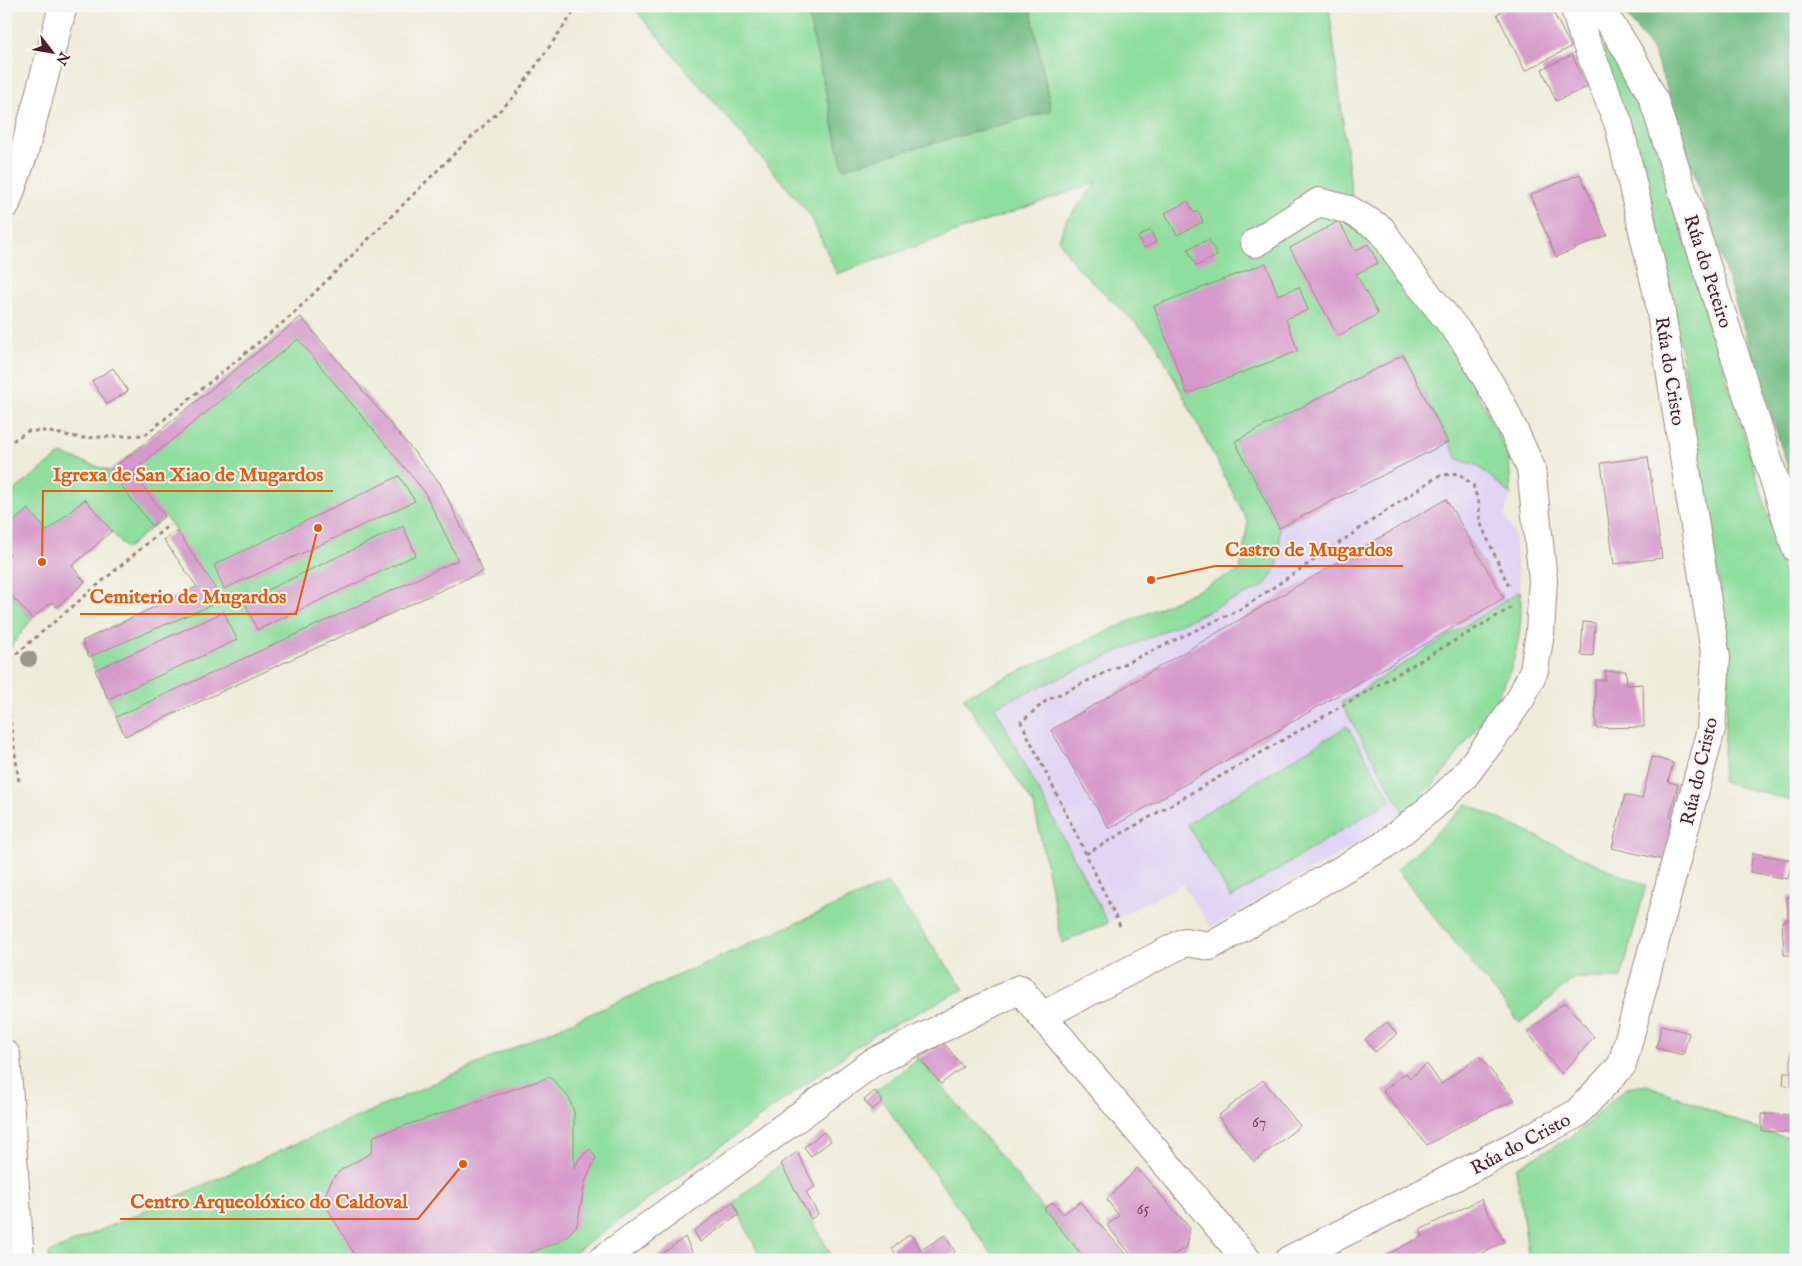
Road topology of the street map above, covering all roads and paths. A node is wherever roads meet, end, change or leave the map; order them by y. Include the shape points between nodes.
1 (63, 6) edge
2 (578, 6) edge
3 (1574, 6) edge
4 (1596, 6) edge
5 (6, 204) edge
6 (1254, 243) dead end
7 (6, 445) edge
8 (170, 524) dead end
9 (1796, 548) edge
10 (1510, 594) dead end
11 (1511, 601) dead end
12 (6, 666) edge
13 (6, 690) edge
14 (19, 782) dead end
15 (1086, 854) junction
16 (1120, 926) dead end
17 (1042, 1016) junction
18 (6, 1055) edge
19 (20, 1260) edge
20 (602, 1260) edge
21 (1247, 1260) edge
22 (1289, 1260) edge

1 - 5 street via 24,152
2 - 7 path via 514,97 291,316 146,435 81,438 45,431 28,432
3 - 22 street, Rúa do Cristo via 1619,125 1659,300 1716,658 1711,729 1622,1065 1576,1114
4 - 9 street, Rúa do Peteiro via 1614,28 1654,98
6 - 17 street via 1319,202 1350,210 1381,230 1465,341 1501,403 1531,468 1543,580 1534,670 1521,698 1461,780 1384,846 1210,946 1184,942
8 - 12 path
10 - 15 path via 1480,522 1473,485 1458,473 1438,476 1243,608 1048,700 1021,722
11 - 15 path via 1511,608
13 - 14 path
15 - 16 path
17 - 20 street via 1020,990 872,1063
17 - 21 street
18 - 19 street

